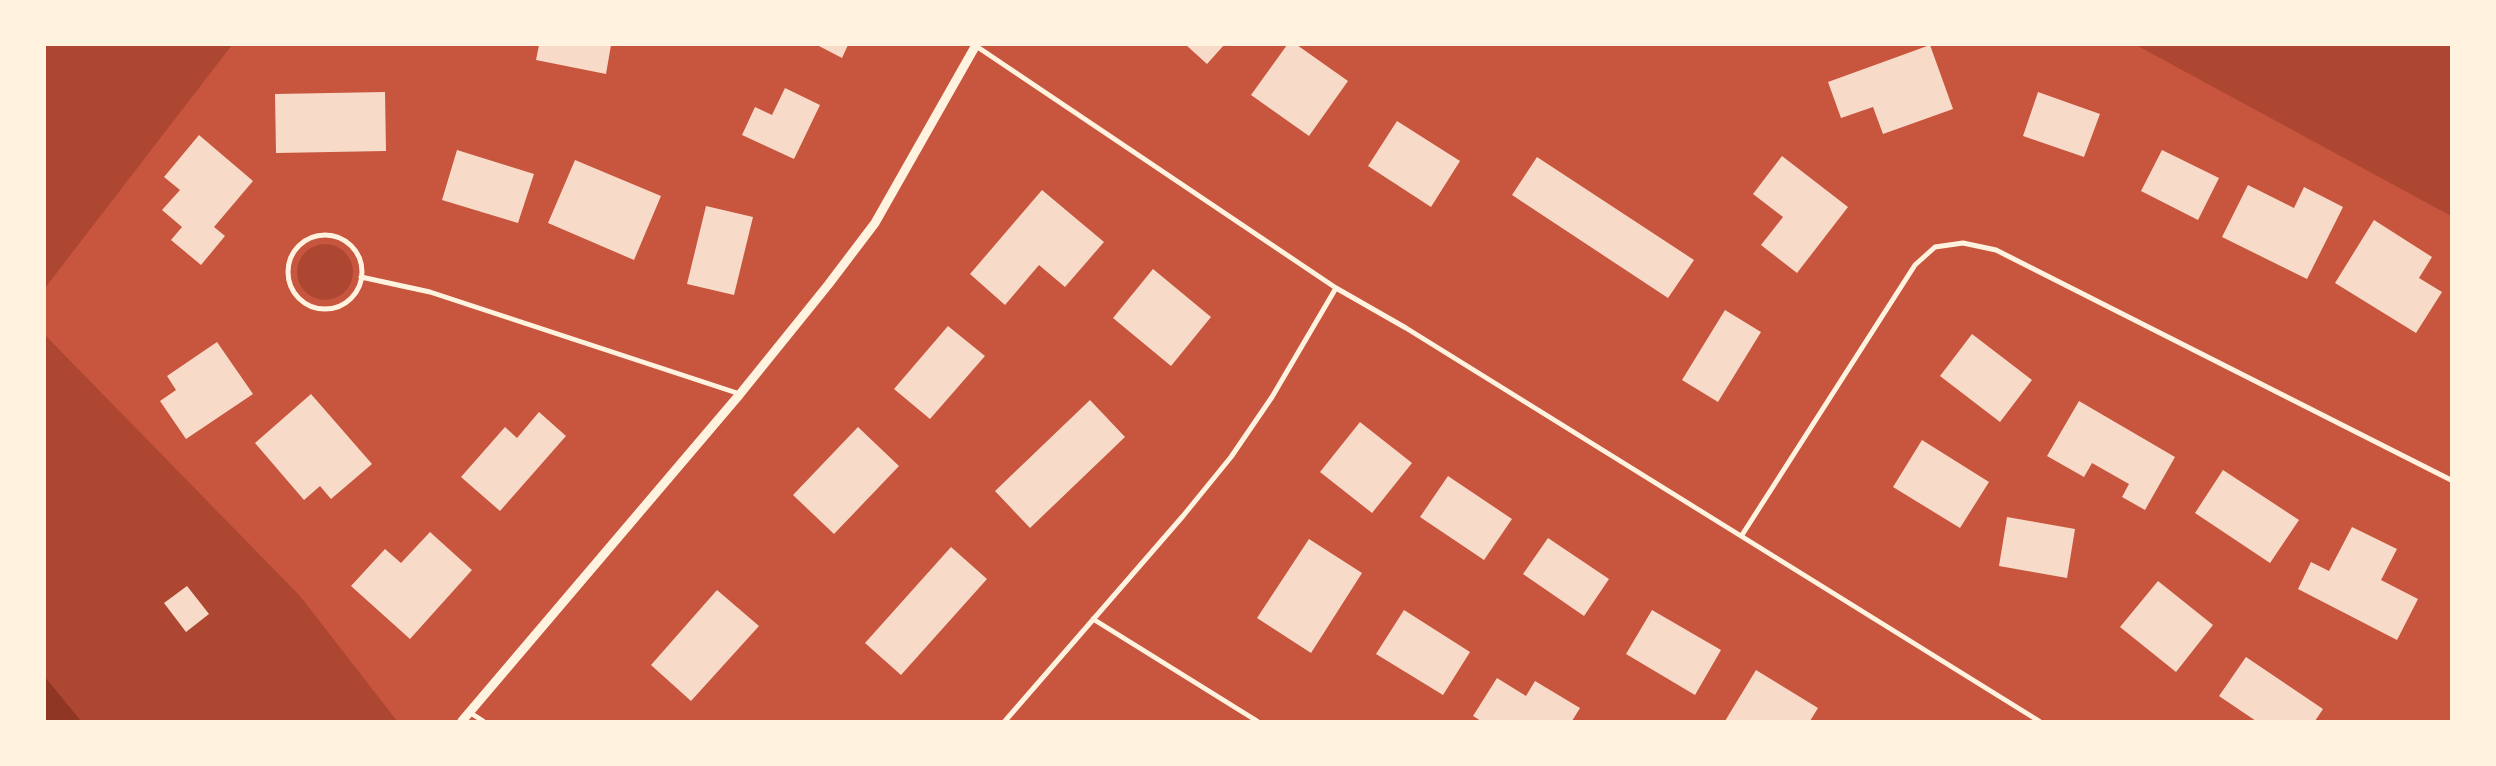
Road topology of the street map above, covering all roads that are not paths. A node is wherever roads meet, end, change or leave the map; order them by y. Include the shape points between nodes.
1 (976, 45) edge
2 (361, 277) junction
3 (1336, 288) junction
4 (740, 394) junction
5 (2451, 480) edge
6 (1742, 535) junction
7 (1093, 619) junction
8 (469, 712) junction
9 (462, 721) edge
10 (483, 721) edge
11 (1005, 721) edge
12 (1257, 721) edge
13 (2039, 721) edge

1 - 3 street
1 - 4 street via 875,223
2 - 2 street via 361,264 356,252 348,243 324,235 306,241 292,254 288,266 290,283 298,298 319,308 331,308 351,298
2 - 4 street via 430,292
3 - 6 street
3 - 7 street via 1272,397 1231,457
4 - 8 street
5 - 6 street via 1996,250 1963,243 1935,247 1915,265
6 - 13 street
7 - 11 street
7 - 12 street
8 - 9 street
8 - 10 street

